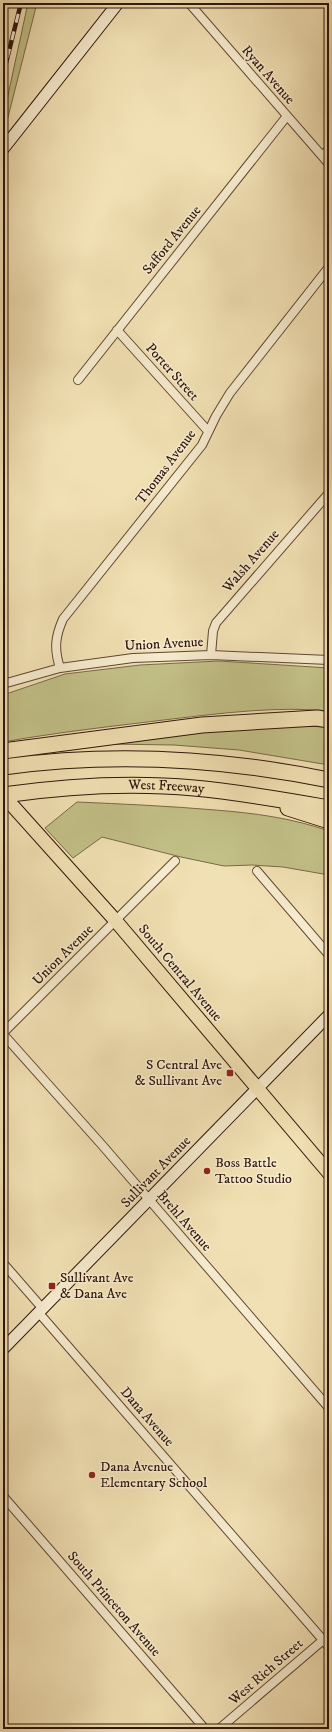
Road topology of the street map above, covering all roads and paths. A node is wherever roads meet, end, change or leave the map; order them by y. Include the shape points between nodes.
1 (118, 3) edge
2 (188, 3) edge
3 (287, 116) junction
4 (3, 149) edge
5 (329, 149) edge
6 (322, 156) junction
7 (329, 164) edge
8 (329, 268) edge
9 (117, 330) junction
10 (78, 380) dead end
11 (208, 431) junction
12 (329, 493) edge
13 (211, 655) junction
14 (329, 660) edge
15 (60, 668) junction
16 (3, 684) edge
17 (329, 720) edge
18 (3, 752) edge
19 (3, 767) edge
20 (329, 780) edge
21 (246, 793) junction
22 (3, 795) edge
23 (329, 808) edge
24 (329, 821) edge
25 (175, 861) dead end
26 (257, 871) dead end
27 (115, 920) junction
28 (329, 955) edge
29 (329, 1015) edge
30 (3, 1034) edge
31 (257, 1089) junction
32 (329, 1173) edge
33 (149, 1200) junction
34 (3, 1263) edge
35 (41, 1311) junction
36 (3, 1349) edge
37 (329, 1408) edge
38 (3, 1496) edge
39 (326, 1637) edge
40 (329, 1647) edge
41 (3, 1726) edge
42 (6, 1729) edge
43 (205, 1729) edge
44 (219, 1729) edge

1 - 4 street
2 - 3 street, Ryan Avenue
3 - 6 street, Ryan Avenue
3 - 9 street, Safford Avenue
5 - 6 street
6 - 7 street, Ryan Avenue
8 - 11 street, Thomas Avenue via 230,393
9 - 10 street, Safford Avenue
9 - 11 street, Porter Street
11 - 15 street, Thomas Avenue via 202,445 63,619 56,641
12 - 13 street, Walsh Avenue via 216,623
13 - 14 street, Union Avenue
13 - 15 street, Union Avenue via 133,658
15 - 16 street, Union Avenue
17 - 18 highway via 317,718 202,725
19 - 20 highway, West Freeway via 89,758 190,761 244,765
21 - 22 highway, West Freeway via 168,786 62,788
21 - 23 highway, West Freeway
21 - 24 highway
22 - 27 main road, South Central Avenue
25 - 27 street, Union Avenue
26 - 28 street
27 - 30 street, Union Avenue
27 - 31 main road, South Central Avenue
29 - 31 street, Sullivant Avenue
30 - 33 street, Brehl Avenue
31 - 32 main road, South Central Avenue
31 - 33 street, Sullivant Avenue
33 - 35 street, Sullivant Avenue
33 - 37 street, Brehl Avenue
34 - 35 street, Dana Avenue
35 - 36 street, Sullivant Avenue
35 - 39 street, Dana Avenue
38 - 43 street, South Princeton Avenue
39 - 40 street, Dana Avenue
39 - 44 street, West Rich Street
41 - 42 street

